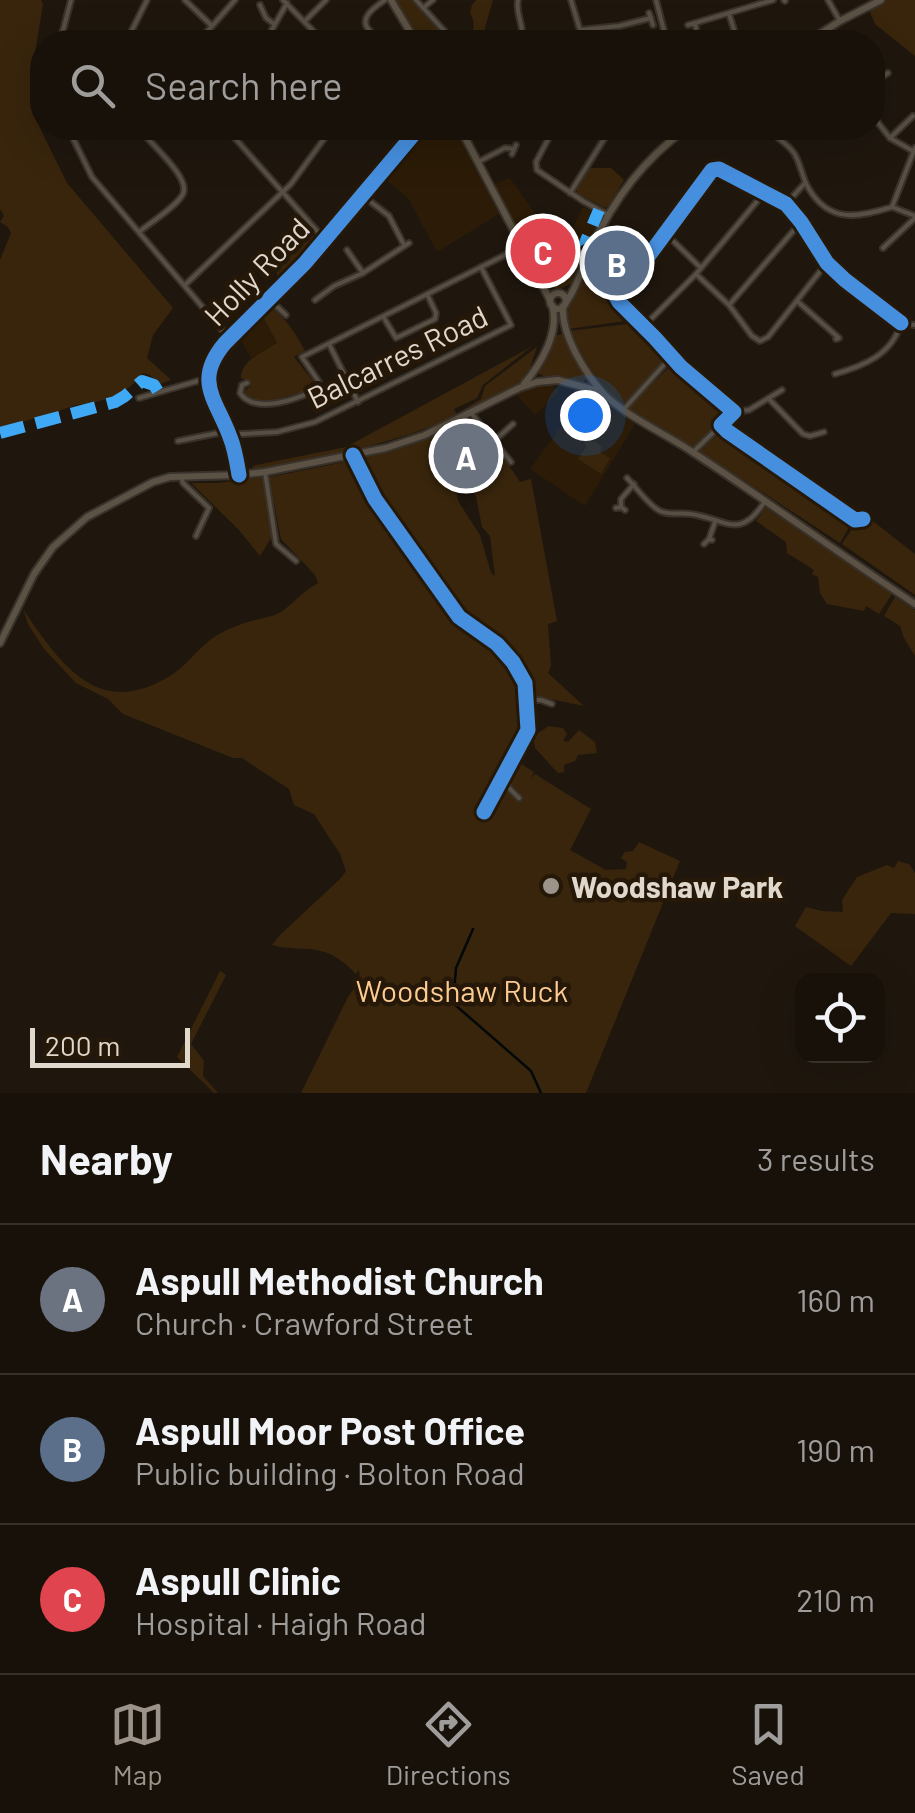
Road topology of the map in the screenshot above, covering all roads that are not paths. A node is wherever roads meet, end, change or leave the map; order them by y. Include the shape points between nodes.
1 (71, 0) edge
2 (146, 0) edge
3 (186, 0) edge
4 (235, 0) edge
5 (326, 0) edge
6 (388, 0) edge
7 (416, 0) edge
8 (433, 0) edge
9 (518, 0) edge
10 (571, 0) edge
11 (656, 0) edge
12 (772, 0) edge
13 (828, 0) edge
14 (881, 0) edge
15 (285, 2) edge
16 (260, 5) dead end
17 (424, 8) junction
18 (729, 14) junction
19 (651, 19) dead end
20 (840, 21) junction
21 (304, 22) junction
22 (274, 24) junction
23 (211, 25) junction
24 (693, 26) dead end
25 (63, 30) edge
26 (132, 30) edge
27 (207, 30) edge
28 (271, 30) edge
29 (312, 30) edge
30 (369, 30) edge
31 (408, 30) edge
32 (444, 30) edge
33 (523, 30) edge
34 (580, 30) joint
35 (664, 30) edge
36 (734, 30) edge
37 (826, 30) edge
38 (888, 74) dead end
39 (885, 76) edge
40 (913, 116) edge
41 (885, 132) edge
42 (890, 138) junction
43 (74, 140) edge
44 (150, 140) edge
45 (236, 140) edge
46 (323, 140) edge
47 (408, 140) edge
48 (466, 140) edge
49 (548, 140) edge
50 (603, 140) edge
51 (671, 140) edge
52 (780, 140) edge
53 (514, 149) dead end
54 (914, 150) edge
55 (478, 162) junction
56 (806, 182) junction
57 (570, 192) junction
58 (764, 192) junction
59 (282, 193) junction
60 (362, 195) junction
61 (786, 204) junction
62 (892, 206) junction
63 (608, 214) junction
64 (915, 217) edge
65 (800, 222) junction
66 (311, 225) junction
67 (139, 232) junction
68 (666, 234) junction
69 (325, 240) junction
70 (521, 247) junction
71 (883, 248) dead end
72 (347, 250) dead end
73 (280, 253) dead end
74 (588, 254) junction
75 (647, 258) dead end
76 (827, 263) junction
77 (481, 267) junction
78 (701, 268) junction
79 (364, 273) junction
80 (696, 274) junction
81 (576, 283) junction
82 (186, 286) junction
83 (427, 294) junction
84 (554, 298) junction
85 (270, 300) junction
86 (315, 300) dead end
87 (797, 301) junction
88 (564, 305) junction
89 (729, 305) junction
90 (286, 316) dead end
91 (384, 316) junction
92 (901, 324) junction
93 (915, 325) edge
94 (644, 326) junction
95 (568, 337) junction
96 (230, 338) junction
97 (836, 339) dead end
98 (550, 340) junction
99 (329, 344) junction
100 (671, 357) junction
101 (537, 366) junction
102 (587, 370) junction
103 (835, 374) dead end
104 (208, 378) junction
105 (549, 379) junction
106 (244, 383) dead end
107 (579, 384) junction
108 (519, 388) junction
109 (782, 390) dead end
110 (602, 392) junction
111 (140, 398) dead end
112 (769, 399) junction
113 (358, 402) junction
114 (624, 408) junction
115 (734, 412) junction
116 (471, 413) junction
117 (513, 424) dead end
118 (722, 426) junction
119 (824, 432) dead end
120 (229, 433) junction
121 (178, 442) dead end
122 (494, 442) junction
123 (693, 452) junction
124 (353, 455) junction
125 (511, 462) dead end
126 (265, 472) junction
127 (180, 476) junction
128 (239, 476) junction
129 (627, 478) dead end
130 (634, 484) junction
131 (766, 502) junction
132 (620, 508) dead end
133 (862, 518) dead end
134 (715, 522) junction
135 (196, 536) dead end
136 (704, 544) dead end
137 (296, 561) dead end
138 (915, 604) edge
139 (0, 643) edge
140 (528, 700) junction
141 (552, 704) dead end
142 (504, 778) junction
143 (519, 798) dead end
144 (484, 812) dead end

1 - 25 street
2 - 26 street
3 - 23 street
4 - 23 street
5 - 21 street
6 - 30 street via 370,11
6 - 31 main road
7 - 17 street
8 - 17 street
9 - 33 street
10 - 34 street
11 - 35 street
12 - 18 street
13 - 20 street
14 - 20 main road
15 - 21 street
15 - 22 street
16 - 22 street
17 - 32 street
18 - 24 street
18 - 36 street
19 - 34 street
20 - 37 main road
21 - 29 street
22 - 28 street
23 - 27 street
38 - 39 street
40 - 42 street
41 - 42 street
42 - 54 street
43 - 67 street via 92,177
44 - 67 street via 185,186
45 - 59 street
46 - 59 street
47 - 60 street, Holly Road
48 - 55 main road
49 - 57 street via 535,166
50 - 57 street
51 - 63 main road via 634,175
52 - 56 street
53 - 55 street
54 - 62 street
55 - 70 main road
56 - 61 street
56 - 62 street via 820,202 849,217
57 - 63 street
58 - 61 street
58 - 68 street via 712,170
58 - 78 street
59 - 66 street
59 - 82 street
60 - 69 street, Holly Road
60 - 79 street via 389,216 407,244
61 - 65 street
62 - 64 street
63 - 74 main road
64 - 71 street
65 - 76 street
65 - 89 street
66 - 69 street
66 - 73 street
67 - 82 street
68 - 75 street
68 - 78 street
69 - 85 street, Holly Road
70 - 77 street
70 - 84 main road
72 - 79 street
74 - 81 main road
74 - 94 street
76 - 87 street
76 - 92 street
77 - 83 street
77 - 113 street, Balcarres Road via 511,326
78 - 80 street
79 - 86 street
80 - 89 street
80 - 94 street
81 - 84 main road
81 - 88 main road
82 - 96 street
83 - 91 street
83 - 91 street via 435,319 396,338
84 - 88 main road via 556,308
84 - 88 main road via 565,297
84 - 98 main road
85 - 90 street
85 - 96 street, Holly Road
87 - 89 street via 760,341
87 - 97 street
88 - 95 main road
91 - 99 street
92 - 93 street
92 - 103 street via 870,362
94 - 100 street
95 - 98 main road
95 - 102 main road
96 - 104 street, Holly Road
98 - 101 main road
99 - 106 street via 300,358 319,382 312,392 254,403 242,396
99 - 113 street
100 - 114 street
100 - 115 street
101 - 105 main road
101 - 108 main road
102 - 107 main road
102 - 110 main road
104 - 111 street
104 - 120 street
105 - 107 main road
105 - 108 main road
107 - 110 main road
108 - 116 main road
109 - 112 street
110 - 114 main road
112 - 115 street
112 - 119 street via 803,434
113 - 120 street, Balcarres Road via 294,428
114 - 123 main road
115 - 118 street
116 - 122 street
116 - 124 main road via 412,440
117 - 122 street
118 - 123 street
118 - 133 street via 855,520
120 - 121 street, Balcarres Road
120 - 128 street
122 - 125 street
123 - 131 main road
124 - 126 main road
124 - 140 street via 375,499 459,618 513,662
126 - 128 main road
126 - 137 street via 276,544
127 - 128 main road
127 - 135 street via 209,508
127 - 139 main road via 153,482 76,525 44,559
129 - 130 street
130 - 132 street
130 - 134 street via 657,510
131 - 134 street via 747,522
131 - 138 main road
134 - 136 street
140 - 141 street
140 - 142 street via 528,730
142 - 143 street
142 - 144 street

